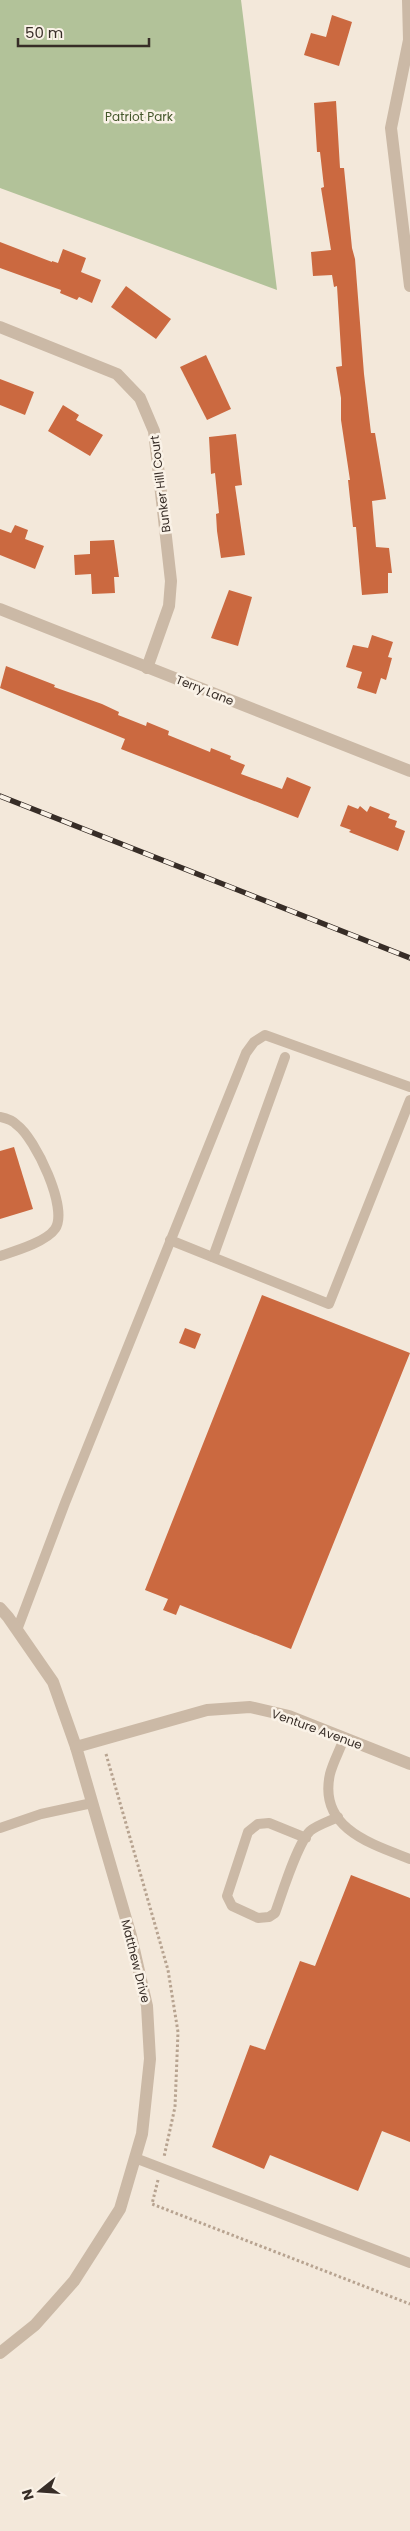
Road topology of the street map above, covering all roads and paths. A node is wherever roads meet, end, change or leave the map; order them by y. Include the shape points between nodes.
1 (408, 0) edge
2 (404, 88) edge
3 (410, 286) edge
4 (0, 327) edge
5 (0, 610) edge
6 (147, 668) junction
7 (409, 769) edge
8 (285, 1057) dead end
9 (410, 1087) edge
10 (410, 1100) edge
11 (0, 1117) edge
12 (170, 1240) junction
13 (0, 1256) edge
14 (213, 1257) junction
15 (0, 1608) edge
16 (17, 1630) junction
17 (344, 1738) junction
18 (102, 1740) junction
19 (76, 1747) junction
20 (410, 1764) edge
21 (92, 1803) junction
22 (338, 1817) junction
23 (0, 1828) edge
24 (306, 1838) junction
25 (410, 1859) edge
26 (135, 2158) junction
27 (162, 2166) junction
28 (410, 2262) edge
29 (410, 2304) edge
30 (0, 2353) edge

1 - 2 street via 409,40
2 - 3 street via 391,128
4 - 6 street, Bunker Hill Court via 118,374 140,398 154,431 171,581 168,606
5 - 6 street, Terry Lane
6 - 7 street, Terry Lane
8 - 14 lane
9 - 12 lane via 265,1035 254,1042 246,1053
10 - 14 lane via 329,1304
11 - 13 lane via 18,1125 39,1152 52,1185 59,1219 55,1230 40,1240
12 - 14 lane
12 - 16 lane
15 - 16 street, Matthew Drive
16 - 19 street, Matthew Drive via 53,1682
17 - 18 street, Venture Avenue via 289,1716 250,1707 207,1710
17 - 20 street, Venture Avenue
17 - 22 lane via 330,1774 328,1791
18 - 19 street, Venture Avenue
18 - 27 path via 168,1970 178,2032 175,2107
19 - 21 street, Matthew Drive
21 - 23 lane via 41,1814
21 - 26 street, Matthew Drive via 148,2006 150,2059 142,2134
22 - 24 lane via 310,1832
22 - 25 lane via 343,1826 365,1842
24 - 24 lane via 275,1913 258,1918 232,1906 227,1896 248,1832 258,1824 269,1823
26 - 27 lane
26 - 30 street, Matthew Drive via 120,2209 74,2281 35,2325
27 - 28 lane
27 - 29 path via 152,2204

